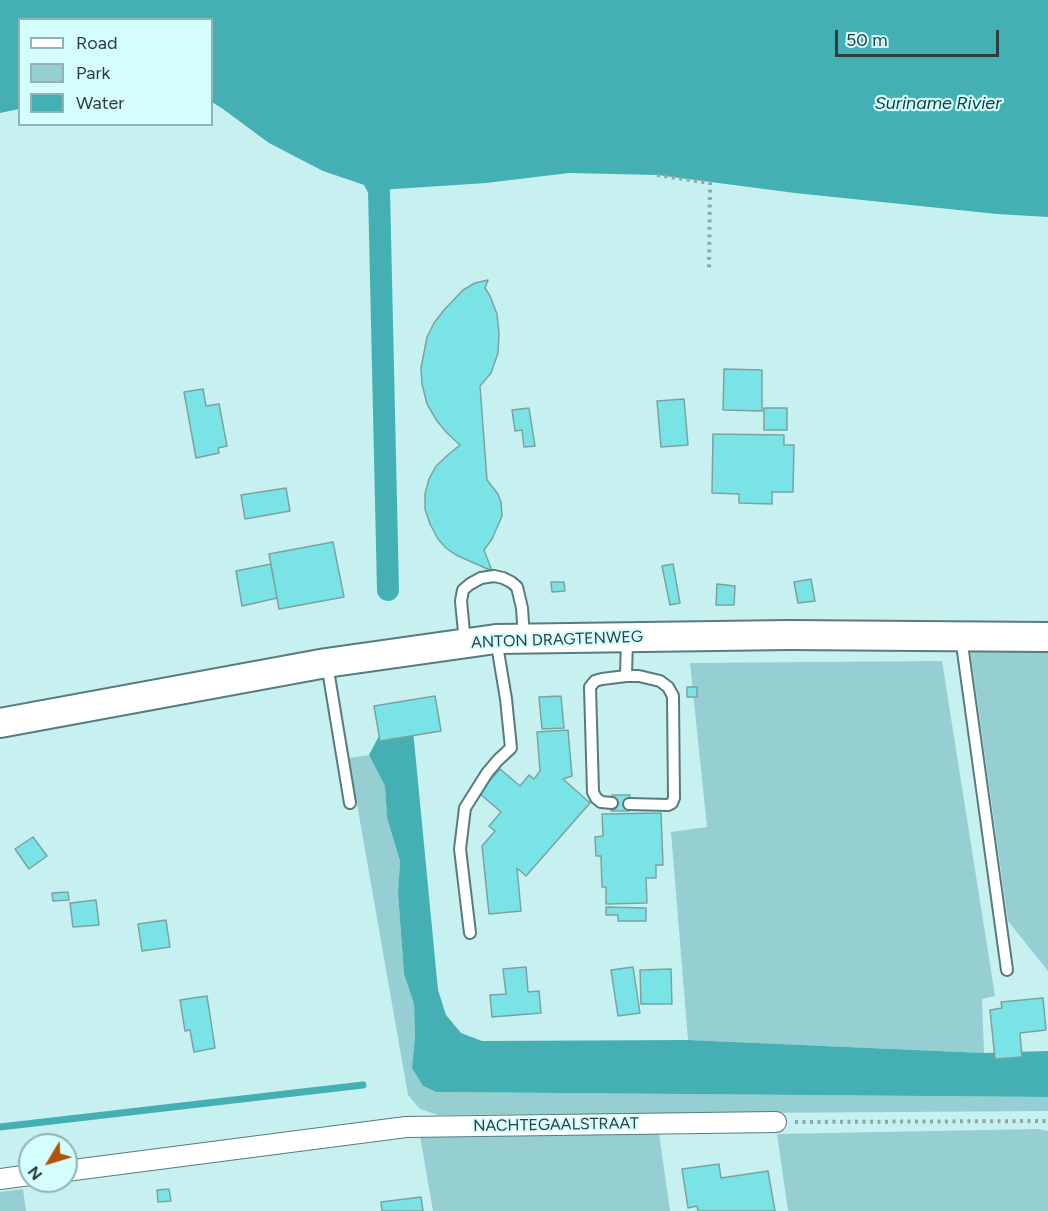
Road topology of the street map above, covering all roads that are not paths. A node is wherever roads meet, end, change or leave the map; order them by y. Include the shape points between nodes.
1 (627, 637) junction
2 (961, 637) junction
3 (1048, 638) edge
4 (496, 639) junction
5 (524, 639) junction
6 (465, 643) junction
7 (326, 663) junction
8 (626, 676) junction
9 (0, 723) edge
10 (350, 803) dead end
11 (612, 803) dead end
12 (629, 804) dead end
13 (470, 933) dead end
14 (1007, 970) dead end
15 (776, 1122) road end
16 (78, 1169) edge
17 (18, 1177) edge
18 (0, 1179) edge

1 - 2 main road, ANTON DRAGTENWEG
1 - 5 main road, ANTON DRAGTENWEG
1 - 8 lane
2 - 3 main road, ANTON DRAGTENWEG
2 - 14 lane
4 - 5 main road, ANTON DRAGTENWEG
4 - 6 main road, ANTON DRAGTENWEG
4 - 13 lane via 511,747 487,773 465,808 460,849
5 - 6 lane via 517,587 494,576 481,578 463,590
6 - 7 main road, ANTON DRAGTENWEG
7 - 9 main road, ANTON DRAGTENWEG
7 - 10 lane
8 - 11 lane via 595,681 590,687 593,792 601,802
8 - 12 lane via 660,681 673,696 674,798 668,805
15 - 16 street, NACHTEGAALSTRAAT via 406,1127
17 - 18 street

